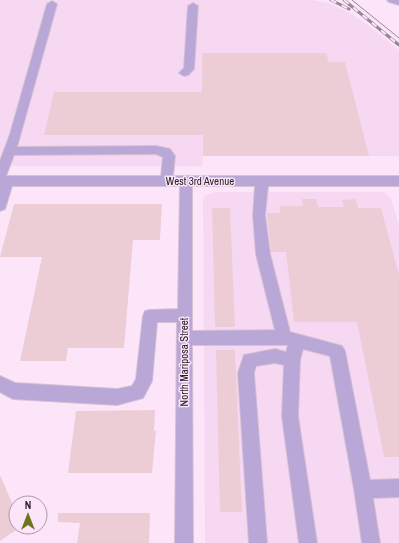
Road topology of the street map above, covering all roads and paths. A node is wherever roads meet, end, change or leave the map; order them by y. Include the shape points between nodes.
1 (392, 0) edge
2 (399, 2) edge
3 (52, 4) dead end
4 (193, 6) dead end
5 (184, 73) dead end
6 (11, 151) junction
7 (2, 179) edge
8 (167, 180) junction
9 (186, 180) junction
10 (262, 181) junction
11 (398, 184) edge
12 (0, 206) edge
13 (185, 315) junction
14 (185, 338) junction
15 (291, 339) junction
16 (292, 360) junction
17 (0, 384) edge
18 (399, 488) edge
19 (363, 489) junction
20 (184, 543) edge
21 (258, 543) edge
22 (308, 543) edge
23 (371, 543) edge

1 - 2 street
3 - 6 street
4 - 5 street via 189,69
6 - 7 street
6 - 8 street via 156,150 166,152 169,156
7 - 8 street, West 3rd Avenue
7 - 12 street
8 - 9 street, West 3rd Avenue
9 - 10 street, West 3rd Avenue
9 - 13 street, North Mariposa Street
10 - 11 street, West 3rd Avenue
10 - 15 street via 259,215 263,254 273,297
13 - 14 street, North Mariposa Street
13 - 17 street via 150,316 144,381 137,393 117,397 20,392
14 - 15 street
14 - 20 street, North Mariposa Street
15 - 16 street
15 - 19 street via 336,351
16 - 21 street via 275,356 250,360 246,373
16 - 22 street via 290,416
18 - 19 street
19 - 23 street

